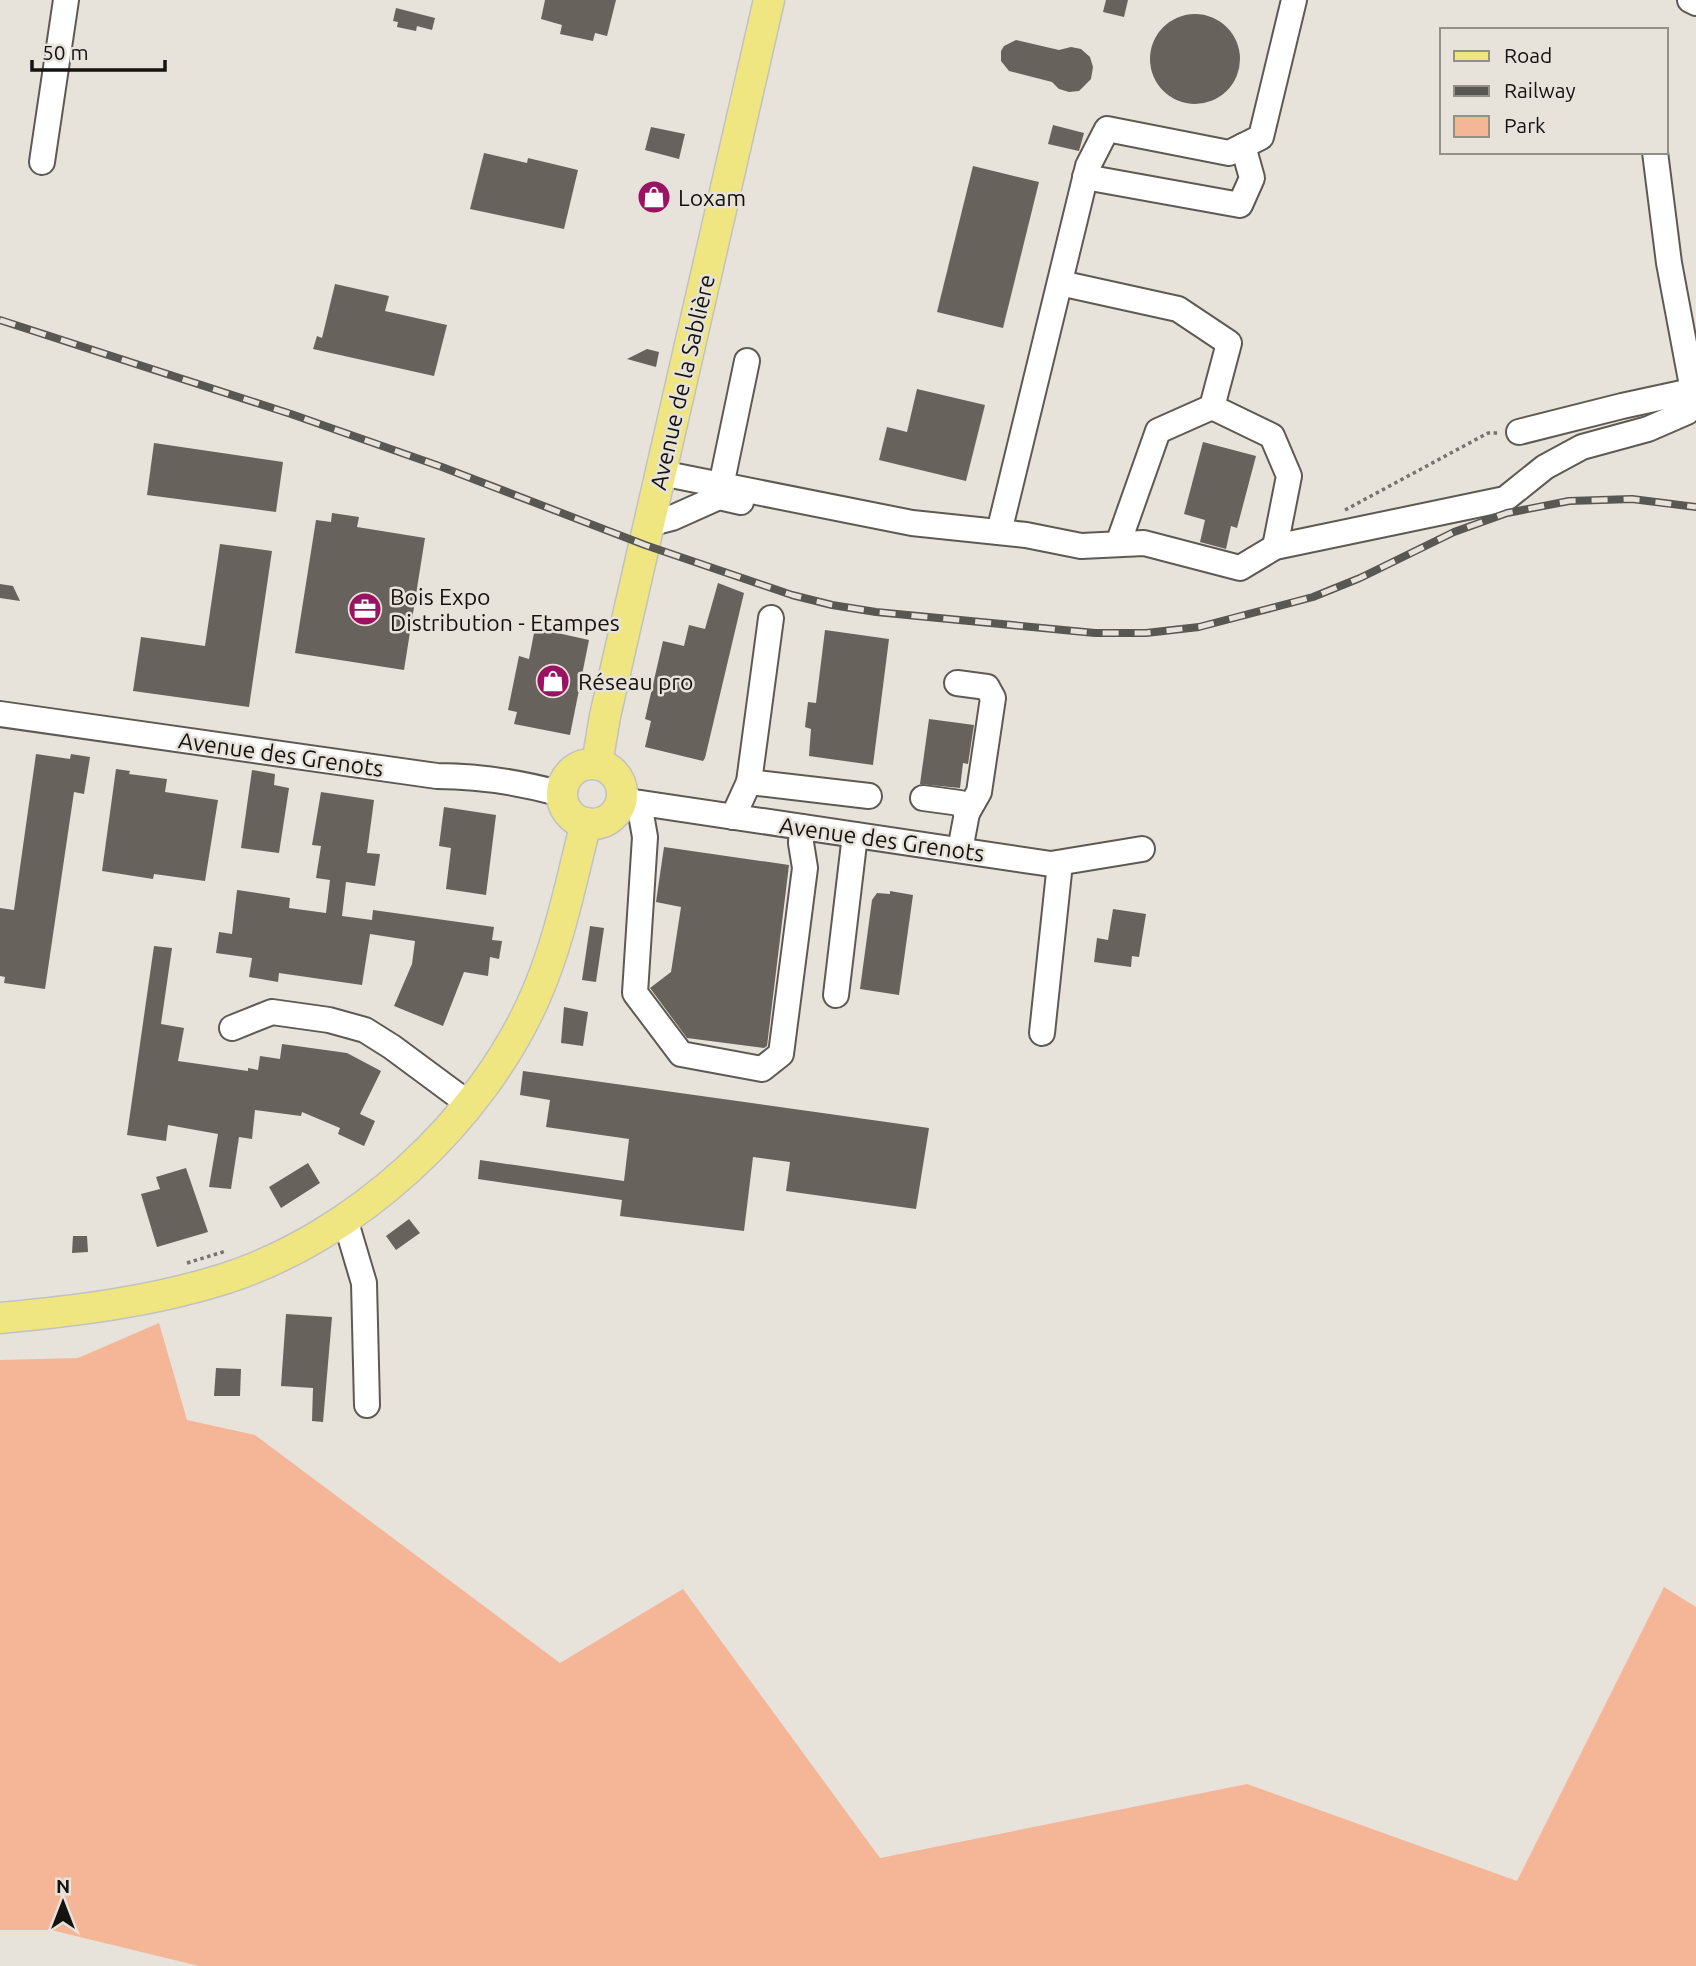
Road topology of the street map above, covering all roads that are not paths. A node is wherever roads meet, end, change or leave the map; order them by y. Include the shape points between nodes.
1 (66, 0) edge
2 (769, 0) edge
3 (1294, 0) edge
4 (1690, 0) edge
5 (1696, 3) edge
6 (1243, 146) junction
7 (1655, 154) edge
8 (42, 162) dead end
9 (1085, 177) junction
10 (1060, 283) junction
11 (747, 361) dead end
12 (1695, 391) edge
13 (1212, 407) junction
14 (1519, 432) road end
15 (661, 473) junction
16 (721, 486) junction
17 (912, 523) junction
18 (649, 524) junction
19 (999, 532) junction
20 (1118, 544) junction
21 (1275, 547) junction
22 (771, 618) dead end
23 (957, 683) dead end
24 (0, 714) edge
25 (597, 764) junction
26 (749, 782) junction
27 (562, 794) junction
28 (869, 796) dead end
29 (923, 798) dead end
30 (630, 801) junction
31 (967, 813) junction
32 (733, 817) junction
33 (586, 822) junction
34 (802, 827) junction
35 (855, 835) junction
36 (1142, 849) dead end
37 (960, 850) junction
38 (1060, 863) junction
39 (836, 995) dead end
40 (232, 1028) dead end
41 (1042, 1033) dead end
42 (469, 1104) junction
43 (345, 1219) junction
44 (0, 1318) edge
45 (367, 1405) dead end

1 - 8 street
2 - 15 main road, Avenue de la Sablière
3 - 6 street via 1261,137
4 - 5 street
6 - 9 street via 1229,153 1107,129
6 - 9 street via 1252,178 1240,205
7 - 12 street via 1669,263
9 - 10 street
10 - 13 street via 1178,309 1229,343
10 - 19 street
11 - 16 street
12 - 14 street
12 - 21 street via 1687,412 1648,429 1581,447 1545,467 1505,499
13 - 20 street via 1158,431
13 - 21 street via 1272,436 1289,476
15 - 16 street
15 - 18 main road, Avenue de la Sablière
16 - 17 street
17 - 18 street via 841,522 719,497
17 - 19 street
18 - 25 main road, Avenue de la Sablière
19 - 20 street via 1081,546
20 - 21 street via 1144,543 1240,568
22 - 26 street
23 - 31 street via 986,687 993,698 979,792
24 - 27 street, Avenue des Grenots
25 - 27 main road via 575,769
25 - 30 main road via 617,778
26 - 28 street
26 - 32 street
27 - 33 main road via 571,815
29 - 31 street via 960,803
30 - 32 street, Avenue des Grenots
30 - 33 main road via 611,816
30 - 34 street via 645,837 635,993 681,1054 762,1069 781,1054 805,868
31 - 37 street
32 - 34 street, Avenue des Grenots
33 - 42 main road via 559,934 536,996 504,1055
34 - 35 street, Avenue des Grenots
35 - 37 street, Avenue des Grenots
35 - 39 street
36 - 38 street, Avenue des Grenots
37 - 38 street, Avenue des Grenots
38 - 41 street
40 - 42 street via 272,1012 365,1030
42 - 43 main road via 427,1153
43 - 44 main road via 274,1259 224,1279 140,1300
43 - 45 street via 364,1283

